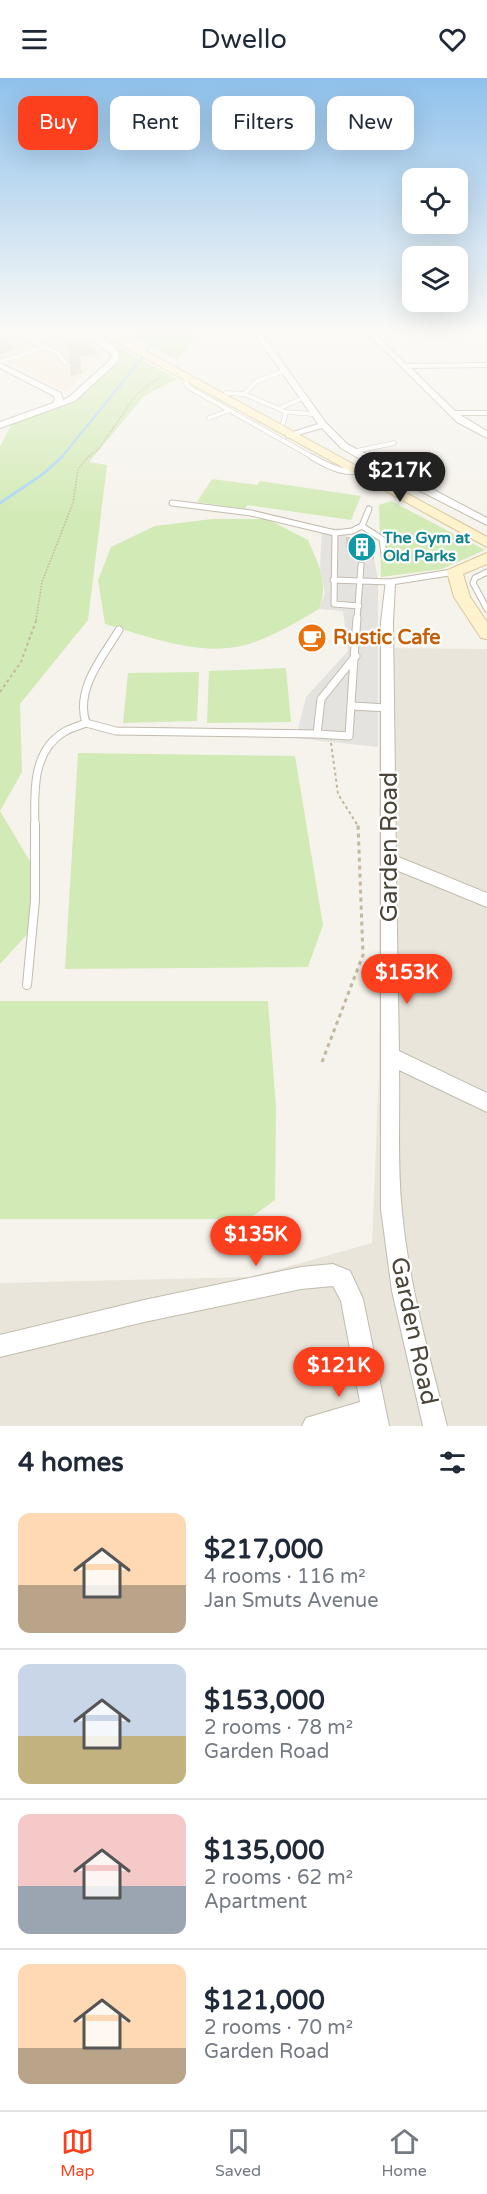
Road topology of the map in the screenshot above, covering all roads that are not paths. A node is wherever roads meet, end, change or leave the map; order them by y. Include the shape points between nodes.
1 (80, 394) joint
2 (201, 394) edge
3 (220, 394) edge
4 (228, 394) edge
5 (244, 394) edge
6 (300, 394) edge
7 (432, 394) edge
8 (58, 395) joint
9 (303, 398) junction
10 (55, 406) junction
11 (279, 408) junction
12 (230, 410) junction
13 (452, 412) junction
14 (487, 412) edge
15 (314, 414) junction
16 (209, 418) dead end
17 (0, 425) edge
18 (323, 425) junction
19 (290, 426) junction
20 (487, 435) edge
21 (394, 443) dead end
22 (352, 452) junction
23 (363, 471) junction
24 (172, 503) dead end
25 (369, 509) dead end
26 (487, 522) edge
27 (362, 526) junction
28 (487, 531) edge
29 (335, 533) junction
30 (487, 543) edge
31 (384, 554) dead end
32 (487, 558) edge
33 (361, 565) dead end
34 (455, 572) junction
35 (487, 572) edge
36 (333, 580) junction
37 (360, 582) junction
38 (390, 582) junction
39 (359, 606) junction
40 (480, 607) edge
41 (119, 630) dead end
42 (487, 634) edge
43 (356, 656) junction
44 (351, 706) junction
45 (388, 708) junction
46 (87, 723) junction
47 (317, 734) junction
48 (388, 860) junction
49 (487, 900) edge
50 (27, 985) dead end
51 (389, 1056) junction
52 (487, 1103) edge
53 (0, 1346) edge
54 (376, 1418) edge
55 (314, 1426) edge
56 (435, 1426) edge

1 - 8 street
1 - 10 street
2 - 12 lane
3 - 19 main road
4 - 19 main road
5 - 11 lane
6 - 9 street
7 - 13 street
8 - 10 street
9 - 11 lane
9 - 15 street
10 - 17 street
11 - 19 lane
12 - 16 lane
12 - 23 lane via 335,470
13 - 14 street
13 - 20 street
15 - 18 street
15 - 19 lane
18 - 19 street
18 - 22 street
19 - 23 main road
21 - 22 lane
22 - 26 street
23 - 28 main road
23 - 30 main road
24 - 29 lane via 251,513
25 - 27 lane
27 - 29 lane
27 - 31 lane via 382,539
29 - 36 lane
32 - 34 main road
33 - 37 lane
34 - 38 street
34 - 40 main road via 459,589
35 - 40 lane via 473,583
36 - 37 lane
36 - 39 lane via 334,604
37 - 38 lane
37 - 39 lane
38 - 45 street, Garden Road
39 - 43 lane
40 - 42 main road
41 - 46 lane via 82,699 81,714
43 - 44 lane
43 - 47 lane via 321,699
44 - 45 lane
44 - 47 lane via 349,736
45 - 48 street, Garden Road
46 - 47 lane via 116,731
46 - 50 lane via 63,730 39,764 34,820 35,925
48 - 49 street
48 - 51 street, Garden Road
51 - 52 street
51 - 56 street, Garden Road via 393,1227
53 - 54 street via 144,1311 301,1278 333,1275 342,1279 352,1299
54 - 55 street

